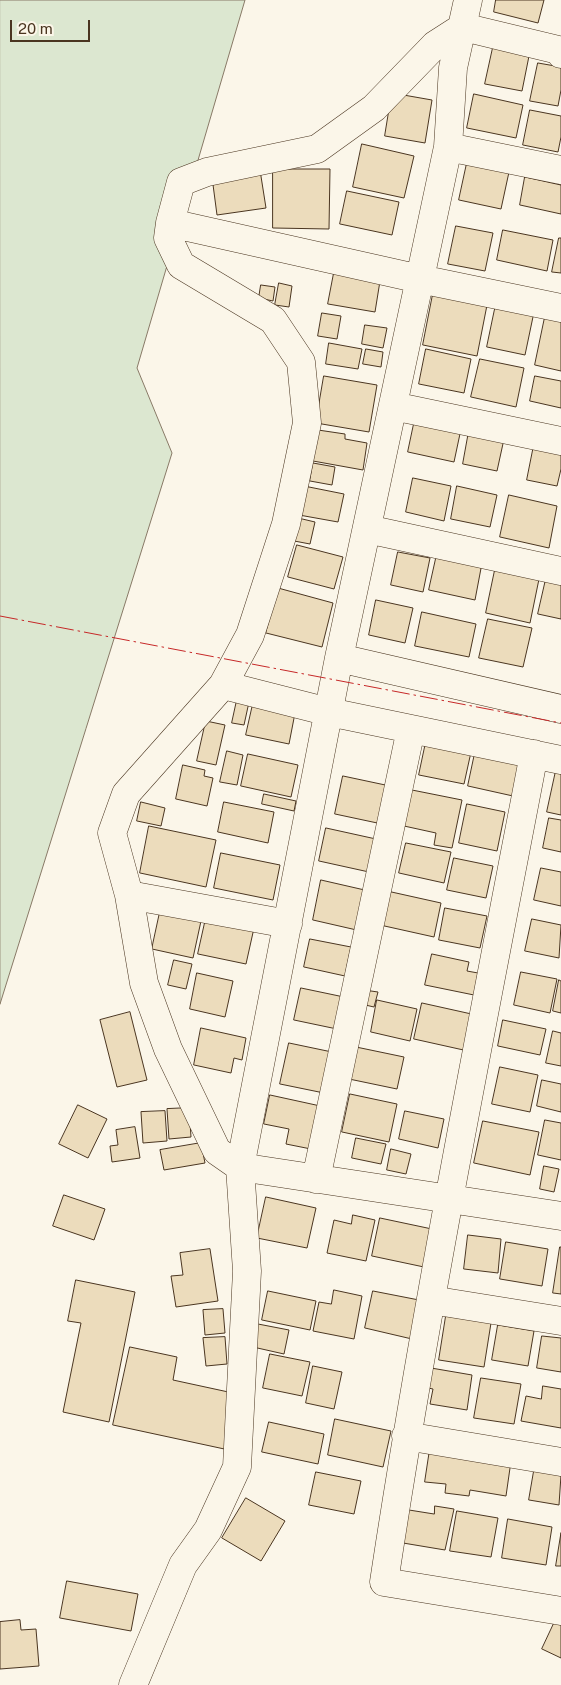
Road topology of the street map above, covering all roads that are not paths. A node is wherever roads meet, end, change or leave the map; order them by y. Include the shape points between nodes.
1 (468, 0) edge
2 (463, 27) junction
3 (561, 54) edge
4 (448, 146) junction
5 (561, 170) edge
6 (170, 223) junction
7 (420, 279) junction
8 (561, 308) edge
9 (392, 406) junction
10 (561, 441) edge
11 (367, 529) junction
12 (561, 571) edge
13 (340, 658) junction
14 (223, 685) junction
15 (561, 708) edge
16 (329, 712) junction
17 (411, 729) junction
18 (534, 754) junction
19 (561, 760) edge
20 (130, 895) junction
21 (288, 924) junction
22 (240, 1167) junction
23 (316, 1179) junction
24 (449, 1200) junction
25 (561, 1216) edge
26 (430, 1300) junction
27 (561, 1321) edge
28 (406, 1436) junction
29 (561, 1462) edge
30 (561, 1612) edge
31 (133, 1685) edge

1 - 2 street
2 - 3 street via 558,50
2 - 4 street via 453,68
2 - 6 street via 435,45 374,108 317,149 207,172 181,182
4 - 5 street
4 - 7 street
6 - 7 street
6 - 14 street via 168,238 181,265 273,320 301,362 307,423 286,524 250,635
7 - 8 street
7 - 9 street
9 - 10 street
9 - 11 street
11 - 12 street
11 - 13 street
13 - 15 street
13 - 16 street
14 - 16 street
14 - 20 street via 126,794 112,833
16 - 17 street
16 - 21 street
17 - 18 street
17 - 23 street
18 - 19 street
18 - 24 street
20 - 21 street
20 - 22 street via 144,983 168,1049 217,1151
21 - 22 street
22 - 23 street
22 - 31 street via 247,1271 238,1468 208,1530 183,1565
23 - 24 street
24 - 25 street
24 - 26 street
26 - 27 street
26 - 28 street
28 - 29 street
28 - 30 street via 384,1582

